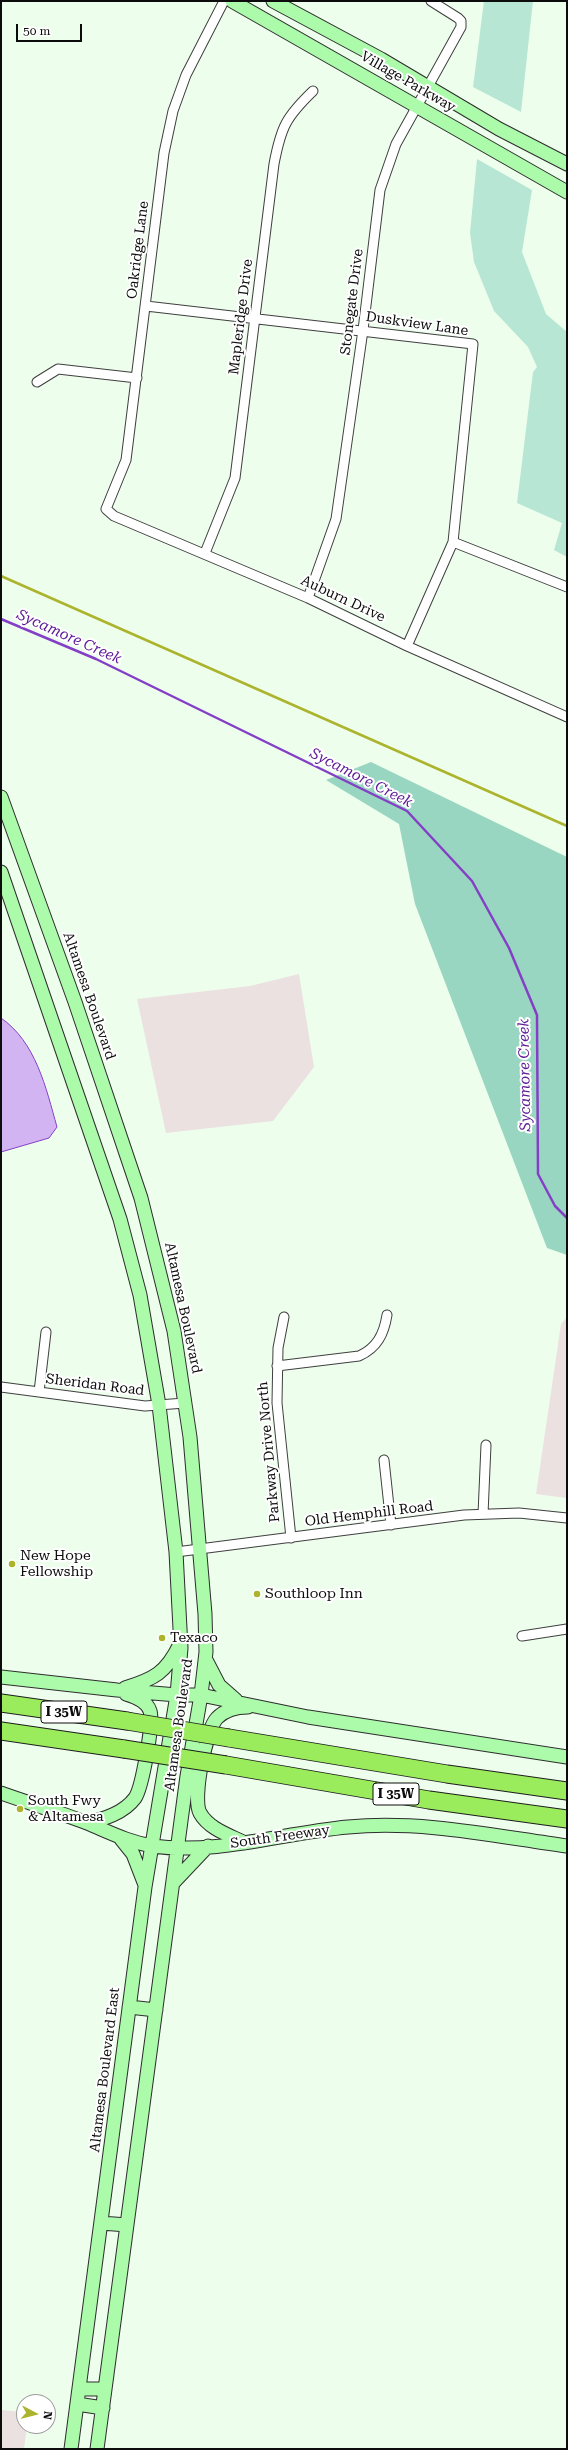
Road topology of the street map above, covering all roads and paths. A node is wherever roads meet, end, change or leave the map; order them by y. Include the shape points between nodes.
1 (224, 1) edge
2 (232, 1) edge
3 (273, 1) edge
4 (431, 1) edge
5 (428, 86) junction
6 (313, 91) dead end
7 (416, 105) junction
8 (567, 164) edge
9 (567, 192) edge
10 (146, 306) junction
11 (255, 318) junction
12 (363, 330) junction
13 (137, 378) junction
14 (37, 382) dead end
15 (106, 509) joint
16 (453, 542) junction
17 (205, 554) junction
18 (567, 587) edge
19 (308, 598) junction
20 (407, 646) junction
21 (567, 717) edge
22 (1, 797) edge
23 (1, 872) edge
24 (387, 1315) dead end
25 (284, 1317) dead end
26 (46, 1332) dead end
27 (277, 1366) junction
28 (1, 1387) edge
29 (39, 1392) junction
30 (186, 1403) junction
31 (159, 1405) junction
32 (486, 1445) dead end
33 (384, 1460) dead end
34 (483, 1514) junction
35 (567, 1518) edge
36 (391, 1525) junction
37 (291, 1538) junction
38 (201, 1550) junction
39 (176, 1552) junction
40 (567, 1629) edge
41 (522, 1636) dead end
42 (181, 1642) junction
43 (205, 1658) junction
44 (1, 1677) edge
45 (117, 1690) junction
46 (177, 1695) junction
47 (201, 1695) junction
48 (239, 1702) junction
49 (1, 1703) edge
50 (262, 1707) junction
51 (1, 1731) edge
52 (567, 1757) edge
53 (567, 1791) edge
54 (1, 1794) edge
55 (567, 1819) edge
56 (87, 1823) junction
57 (121, 1839) junction
58 (246, 1843) junction
59 (152, 1846) junction
60 (208, 1846) junction
61 (567, 1846) edge
62 (177, 1847) junction
63 (173, 1883) junction
64 (145, 1887) junction
65 (129, 2007) junction
66 (156, 2010) junction
67 (101, 2223) junction
68 (127, 2225) junction
69 (80, 2389) junction
70 (105, 2389) junction
71 (77, 2404) junction
72 (103, 2408) junction
73 (71, 2449) edge
74 (97, 2449) edge

1 - 10 street, Oakridge Lane via 186,75 173,111 164,153
2 - 7 main road, Village Parkway
3 - 5 main road, Village Parkway
4 - 5 street, Stonegate Drive via 458,18 462,24
5 - 7 street, Stonegate Drive
5 - 8 main road, Village Parkway via 499,130
6 - 11 street, Mapleridge Drive via 292,111 279,138
7 - 9 main road, Village Parkway
7 - 12 street, Stonegate Drive via 396,144 380,190
10 - 11 street, Duskview Lane
10 - 13 street, Oakridge Lane
11 - 12 street, Duskview Lane
11 - 17 street, Mapleridge Drive via 236,478
12 - 16 street, Duskview Lane via 473,344
12 - 19 street, Stonegate Drive via 336,519
13 - 14 street via 58,370
13 - 15 street, Oakridge Lane via 126,460
15 - 17 street, Auburn Drive via 114,516
16 - 18 street
16 - 20 street, Duskview Lane
17 - 19 street, Auburn Drive
19 - 20 street, Auburn Drive
20 - 21 street, Auburn Drive
22 - 30 main road, Altamesa Boulevard via 75,1002 141,1198 174,1331
23 - 31 main road, Altamesa Boulevard via 120,1219 140,1295
24 - 27 street via 381,1337 365,1353
25 - 27 street, Parkway Drive North
26 - 29 street
27 - 37 street, Parkway Drive North via 277,1403
28 - 29 street, Sheridan Road
29 - 31 street, Sheridan Road via 145,1406
30 - 31 street, Sheridan Road
30 - 38 main road, Altamesa Boulevard
31 - 39 main road, Altamesa Boulevard
32 - 34 street
33 - 36 street
34 - 35 street, Old Hemphill Road via 519,1513
34 - 36 street, Old Hemphill Road
36 - 37 street, Old Hemphill Road
37 - 38 street, Old Hemphill Road
38 - 39 street, Old Hemphill Road
38 - 43 main road, Altamesa Boulevard
39 - 42 main road, Altamesa Boulevard
40 - 41 street
42 - 45 main road via 170,1663 158,1675 148,1681
42 - 46 main road, Altamesa Boulevard
43 - 47 main road, Altamesa Boulevard
43 - 48 main road via 219,1685
44 - 45 main road
45 - 46 main road
45 - 56 main road via 138,1698 150,1710 152,1716 143,1777 135,1798 124,1808 101,1820
46 - 47 main road
46 - 59 main road, Altamesa Boulevard East
47 - 48 main road
47 - 62 main road, Altamesa Boulevard
48 - 50 main road
49 - 53 highway, I 35W, bridge
50 - 52 main road via 308,1717
50 - 58 main road via 235,1708 217,1718 212,1726 197,1790 199,1811 204,1819 213,1828
51 - 55 highway, I 35W, bridge via 226,1765 435,1801
54 - 56 main road, South Freeway
56 - 57 main road, South Freeway
57 - 59 main road, South Freeway
57 - 64 main road via 133,1854
58 - 60 main road, South Freeway
58 - 61 main road, South Freeway via 346,1827 381,1825 424,1826
59 - 62 main road, South Freeway
59 - 64 main road, Altamesa Boulevard East
60 - 62 main road, South Freeway
60 - 63 main road
62 - 63 main road
63 - 66 main road
64 - 65 main road, Altamesa Boulevard East
65 - 66 main road
65 - 67 main road, Altamesa Boulevard East
66 - 68 main road
67 - 68 main road
67 - 69 main road, Altamesa Boulevard East
68 - 70 main road
69 - 70 main road
69 - 71 main road, Altamesa Boulevard East
70 - 72 main road
71 - 72 main road
71 - 73 main road, Altamesa Boulevard East
72 - 74 main road

